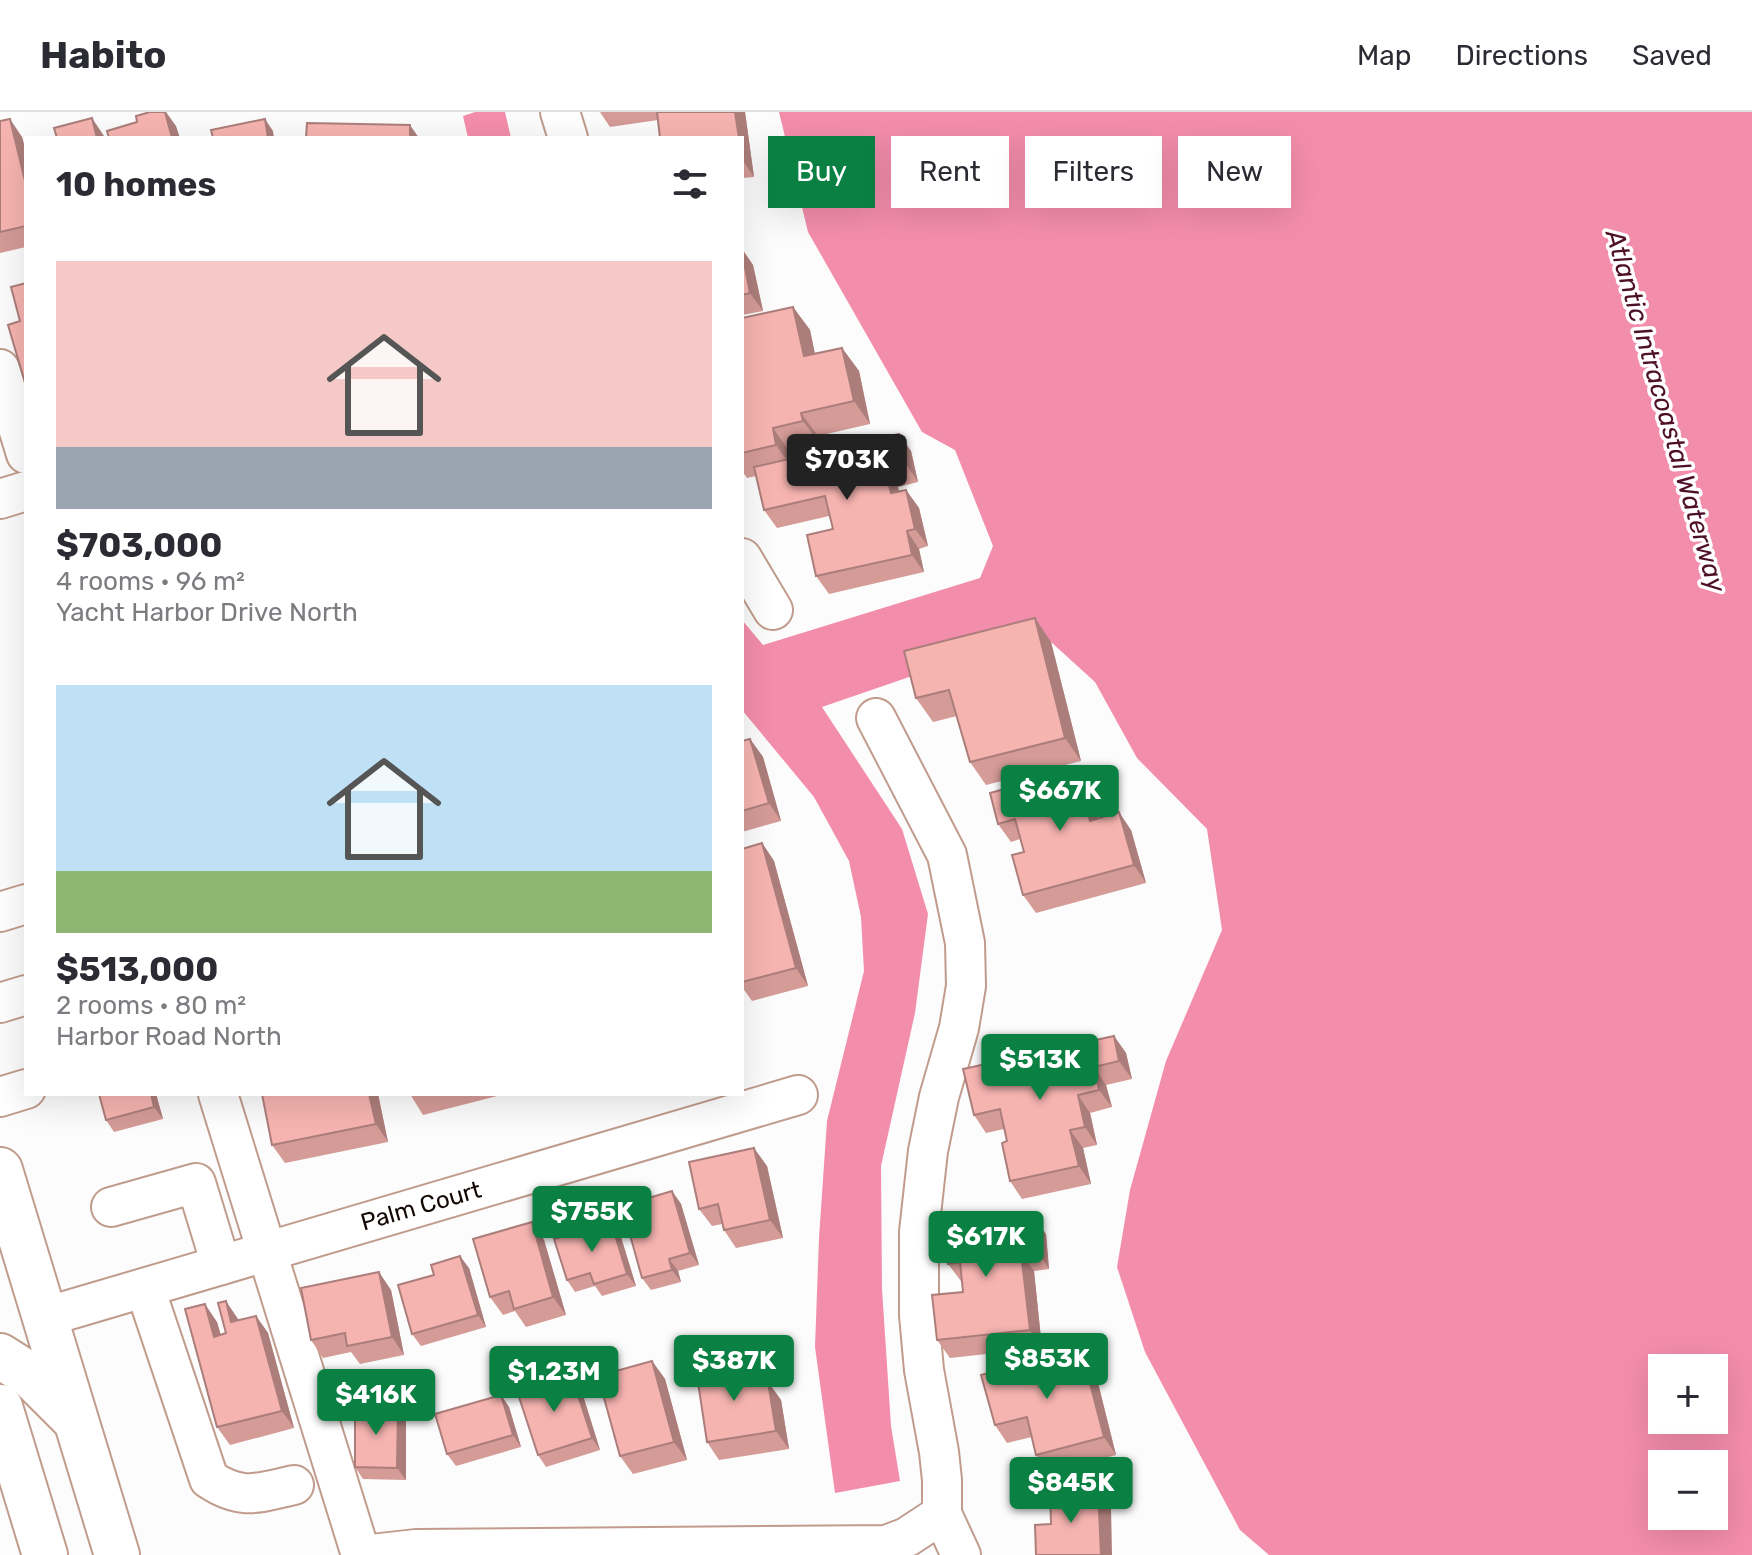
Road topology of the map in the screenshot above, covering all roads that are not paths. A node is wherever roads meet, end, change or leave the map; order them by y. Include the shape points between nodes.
1 (560, 112) edge
2 (567, 136) edge
3 (3, 388) edge
4 (24, 448) edge
5 (24, 492) edge
6 (0, 499) edge
7 (744, 561) edge
8 (773, 610) dead end
9 (876, 718) dead end
10 (24, 905) edge
11 (0, 912) edge
12 (24, 996) edge
13 (0, 1003) edge
14 (24, 1090) edge
15 (798, 1095) dead end
16 (219, 1096) edge
17 (0, 1097) edge
18 (0, 1170) edge
19 (111, 1207) dead end
20 (268, 1252) junction
21 (221, 1265) junction
22 (145, 1288) junction
23 (0, 1289) edge
24 (45, 1317) junction
25 (0, 1356) edge
26 (0, 1407) edge
27 (77, 1422) junction
28 (7, 1460) edge
29 (294, 1485) dead end
30 (942, 1514) junction
31 (45, 1555) edge
32 (117, 1555) edge
33 (362, 1555) edge
34 (961, 1555) edge

1 - 2 street
3 - 4 street
5 - 6 street
7 - 8 street
9 - 30 street via 947,855 965,943 966,986 928,1151 919,1232 919,1315 939,1452
10 - 11 street
12 - 13 street
14 - 17 street
15 - 20 street, Palm Court
16 - 20 street
18 - 24 main road
19 - 21 street via 196,1183
20 - 21 street, Palm Court
20 - 33 street
21 - 22 street, Palm Court
22 - 24 street, Palm Court
22 - 29 street via 209,1479 225,1490 253,1494
23 - 24 main road
24 - 27 main road
25 - 27 main road via 30,1375
26 - 28 main road
27 - 32 main road
28 - 31 main road
30 - 33 street via 886,1545 416,1549
30 - 34 street

